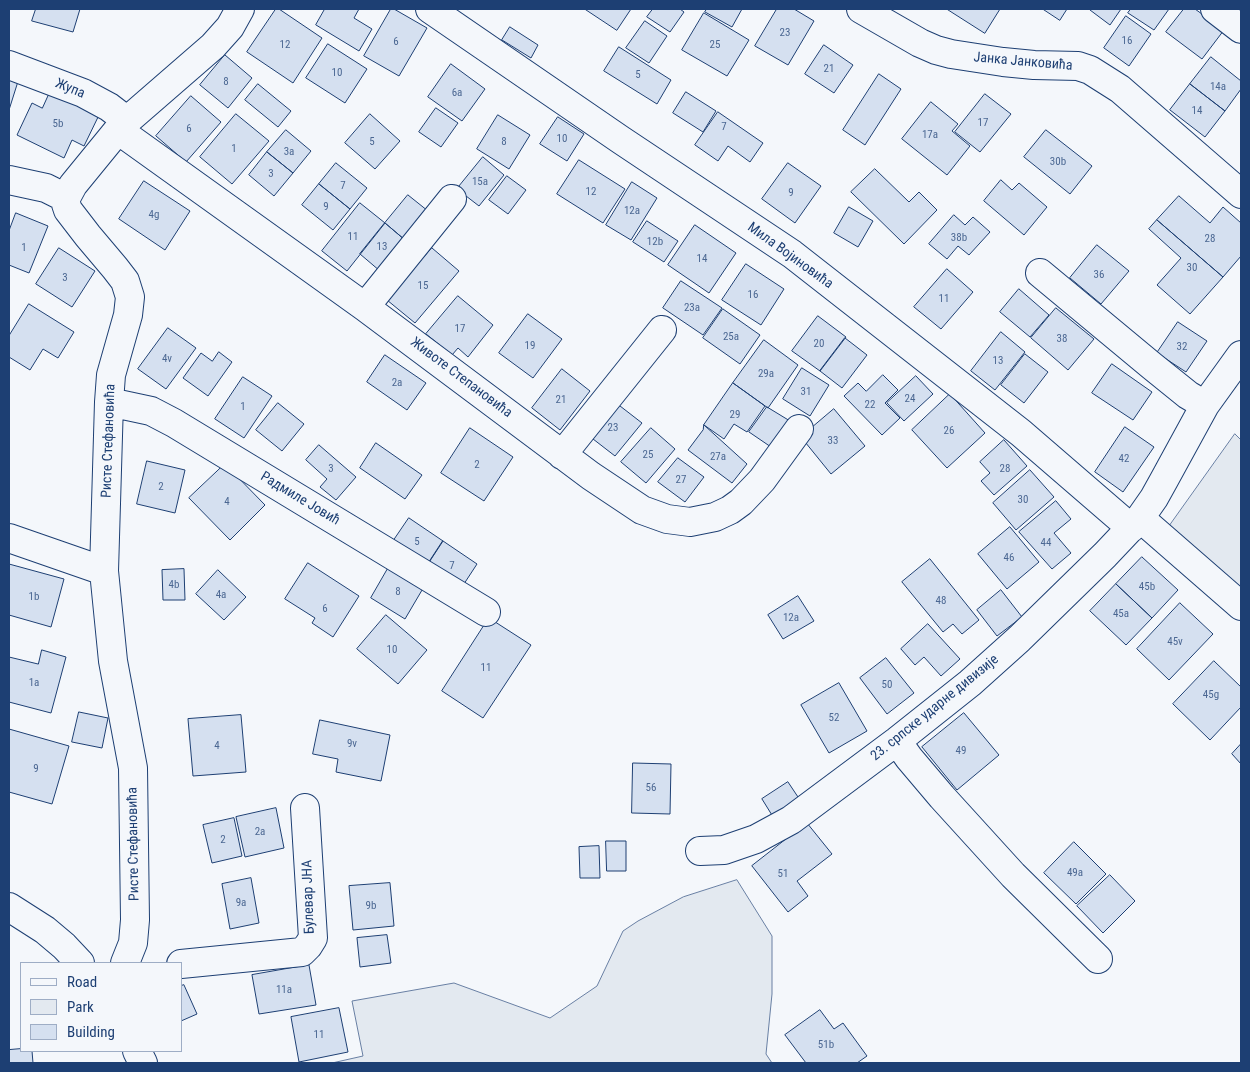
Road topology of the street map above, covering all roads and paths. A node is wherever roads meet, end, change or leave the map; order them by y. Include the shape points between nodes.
1 (240, 9) edge
2 (430, 9) edge
3 (861, 9) edge
4 (1215, 9) edge
5 (1241, 29) edge
6 (9, 65) edge
7 (122, 125) junction
8 (9, 180) edge
9 (1241, 194) edge
10 (66, 198) junction
11 (452, 199) dead end
12 (1040, 273) dead end
13 (365, 307) junction
14 (662, 330) dead end
15 (1241, 355) edge
16 (109, 402) junction
17 (1205, 405) junction
18 (799, 428) dead end
19 (562, 455) junction
20 (1135, 523) junction
21 (9, 538) edge
22 (104, 571) junction
23 (1241, 606) edge
24 (486, 612) dead end
25 (897, 742) junction
26 (305, 808) dead end
27 (700, 851) dead end
28 (9, 907) edge
29 (1098, 959) dead end
30 (79, 962) edge
31 (125, 962) edge
32 (182, 964) edge

1 - 7 street via 218,40
2 - 20 street, Мила Војиновића via 792,254
3 - 9 street, Јанка Јанковића via 920,43 951,54 1018,64 1078,66 1090,70 1120,89
4 - 5 street
6 - 7 street, Жупа via 83,93 109,107
7 - 10 street
7 - 13 street, Животе Степановића
8 - 10 street via 46,188
10 - 16 street, Ристе Стефановића via 68,210 116,268 130,297 111,375
11 - 13 street
12 - 17 street via 1188,395
13 - 19 street, Животе Степановића
14 - 19 street
15 - 17 street, 23. српске ударне дивизије
16 - 22 street, Ристе Стефановића
16 - 24 street, Радмиле Јовић via 151,411 174,423
17 - 20 street, 23. српске ударне дивизије via 1164,480
18 - 19 street, Животе Степановића via 762,480 741,502 716,518 690,522 667,519 642,510
20 - 23 street
20 - 25 street, 23. српске ударне дивизије via 1019,639
21 - 22 street
22 - 31 street, Ристе Стефановића via 113,661 133,768 135,920 133,943
25 - 27 street, 23. српске ударне дивизије via 791,820 756,840 724,850
25 - 29 street via 1012,875
26 - 32 street, Булевар ЈНА via 313,938 308,946 302,952
28 - 30 street via 45,930

